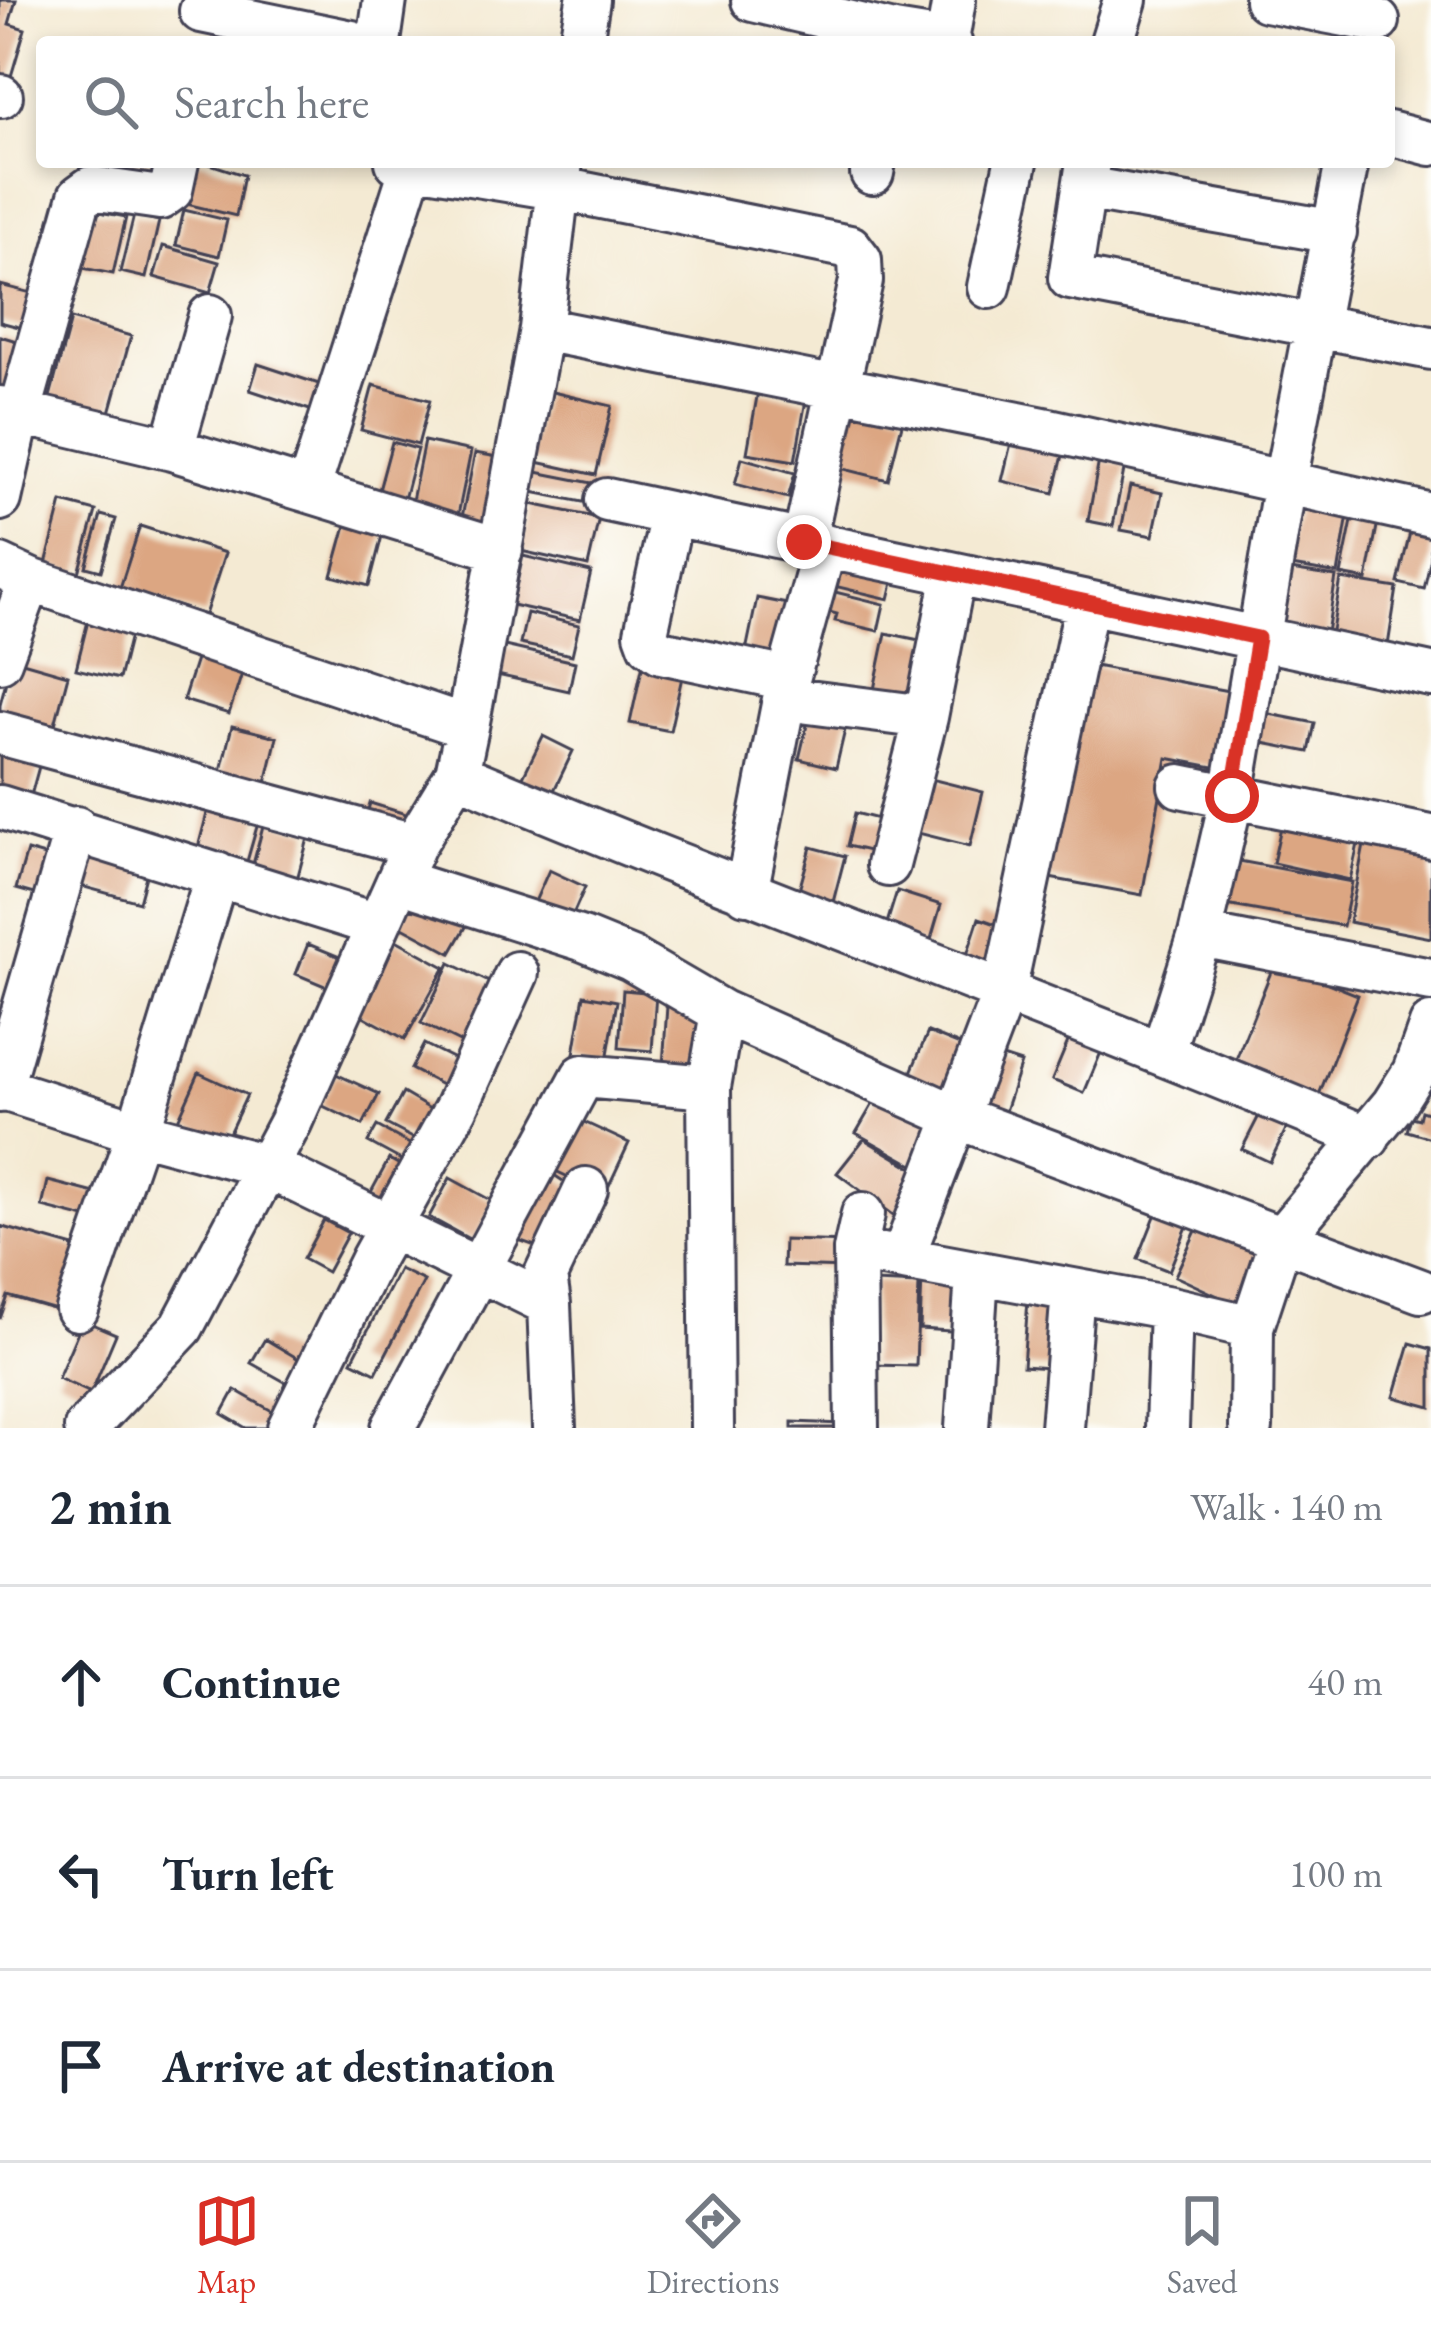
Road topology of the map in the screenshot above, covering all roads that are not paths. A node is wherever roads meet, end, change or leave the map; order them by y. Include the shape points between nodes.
1 (385, 0) edge
2 (588, 0) edge
3 (954, 0) edge
4 (1125, 0) edge
5 (1266, 0) edge
6 (776, 2) edge
7 (200, 18) edge
8 (1377, 21) edge
9 (314, 36) edge
10 (380, 36) edge
11 (582, 36) edge
12 (886, 36) edge
13 (949, 36) edge
14 (1114, 36) edge
15 (1395, 135) edge
16 (1431, 144) edge
17 (176, 168) edge
18 (403, 168) edge
19 (460, 168) edge
20 (1015, 168) edge
21 (1346, 168) edge
22 (559, 175) edge
23 (1086, 175) edge
24 (1335, 232) junction
25 (989, 287) dead end
26 (210, 316) dead end
27 (542, 328) junction
28 (1315, 329) junction
29 (1431, 349) edge
30 (836, 387) junction
31 (9, 411) edge
32 (172, 449) junction
33 (1285, 482) junction
34 (308, 490) junction
35 (0, 499) edge
36 (607, 500) dead end
37 (672, 514) junction
38 (1431, 515) edge
39 (814, 544) junction
40 (501, 550) junction
41 (15, 573) edge
42 (954, 574) junction
43 (1087, 602) junction
44 (1258, 638) junction
45 (0, 661) edge
46 (1431, 675) edge
47 (786, 689) junction
48 (926, 717) junction
49 (467, 727) junction
50 (0, 733) edge
51 (457, 774) junction
52 (1180, 786) dead end
53 (1232, 796) junction
54 (0, 807) edge
55 (76, 829) junction
56 (1431, 837) edge
57 (407, 863) junction
58 (888, 865) dead end
59 (217, 874) junction
60 (746, 893) junction
61 (377, 925) junction
62 (1200, 934) junction
63 (517, 974) dead end
64 (1431, 980) edge
65 (1004, 992) junction
66 (722, 1012) junction
67 (1431, 1025) edge
68 (1163, 1052) junction
69 (710, 1087) junction
70 (0, 1089) edge
71 (957, 1117) junction
72 (139, 1132) junction
73 (1368, 1138) junction
74 (266, 1166) junction
75 (586, 1189) dead end
76 (391, 1225) junction
77 (1281, 1239) junction
78 (902, 1259) junction
79 (478, 1270) junction
80 (976, 1274) junction
81 (1073, 1291) junction
82 (1421, 1291) dead end
83 (550, 1304) junction
84 (1171, 1308) junction
85 (77, 1309) dead end
86 (1252, 1327) junction
87 (86, 1428) edge
88 (289, 1428) edge
89 (393, 1428) edge
90 (554, 1428) edge
91 (712, 1428) edge
92 (857, 1428) edge
93 (968, 1428) edge
94 (1062, 1428) edge
95 (1167, 1428) edge
96 (1251, 1428) edge

1 - 10 street
2 - 11 street
3 - 13 street
4 - 14 street
5 - 8 street
6 - 12 street
7 - 9 street
15 - 16 street
17 - 31 street via 166,196 92,188 80,196
18 - 34 street
19 - 22 street
20 - 25 street
21 - 24 street
22 - 27 street
22 - 30 street via 850,247 861,281
23 - 24 street
23 - 28 street via 1070,278
24 - 28 street
26 - 32 street
27 - 30 street
27 - 40 street
28 - 29 street
28 - 33 street
30 - 33 street
30 - 39 street
31 - 32 street
31 - 35 street
32 - 34 street
33 - 38 street
33 - 44 street
34 - 40 street
36 - 37 street
37 - 39 street
37 - 47 street via 650,644
39 - 42 street
39 - 47 street
40 - 49 street
41 - 45 street
41 - 49 street
42 - 43 street
42 - 48 street
43 - 44 street
43 - 65 street
44 - 46 street
44 - 53 street
47 - 48 street
47 - 60 street
48 - 58 street
49 - 51 street
50 - 57 street
51 - 57 street
51 - 60 street
52 - 53 street
53 - 56 street
53 - 62 street
54 - 55 street
55 - 59 street
55 - 70 street
57 - 61 street
57 - 66 street via 631,959
59 - 61 street
59 - 72 street
60 - 65 street
61 - 74 street
62 - 64 street
62 - 68 street
63 - 76 street
65 - 68 street
65 - 71 street
66 - 69 street
66 - 71 street
67 - 73 street via 1414,1072
68 - 73 street
69 - 79 street via 583,1076
69 - 91 street
70 - 72 street
71 - 77 street
71 - 78 street
72 - 74 street
72 - 85 street
73 - 77 street
74 - 76 street
74 - 87 street via 182,1327
75 - 83 street via 548,1263
76 - 79 street
76 - 88 street
77 - 82 street
77 - 86 street
78 - 80 street
78 - 92 street via 859,1232
79 - 83 street
79 - 89 street
80 - 81 street
80 - 93 street
81 - 84 street
81 - 94 street
83 - 90 street
84 - 86 street
84 - 95 street
86 - 96 street

